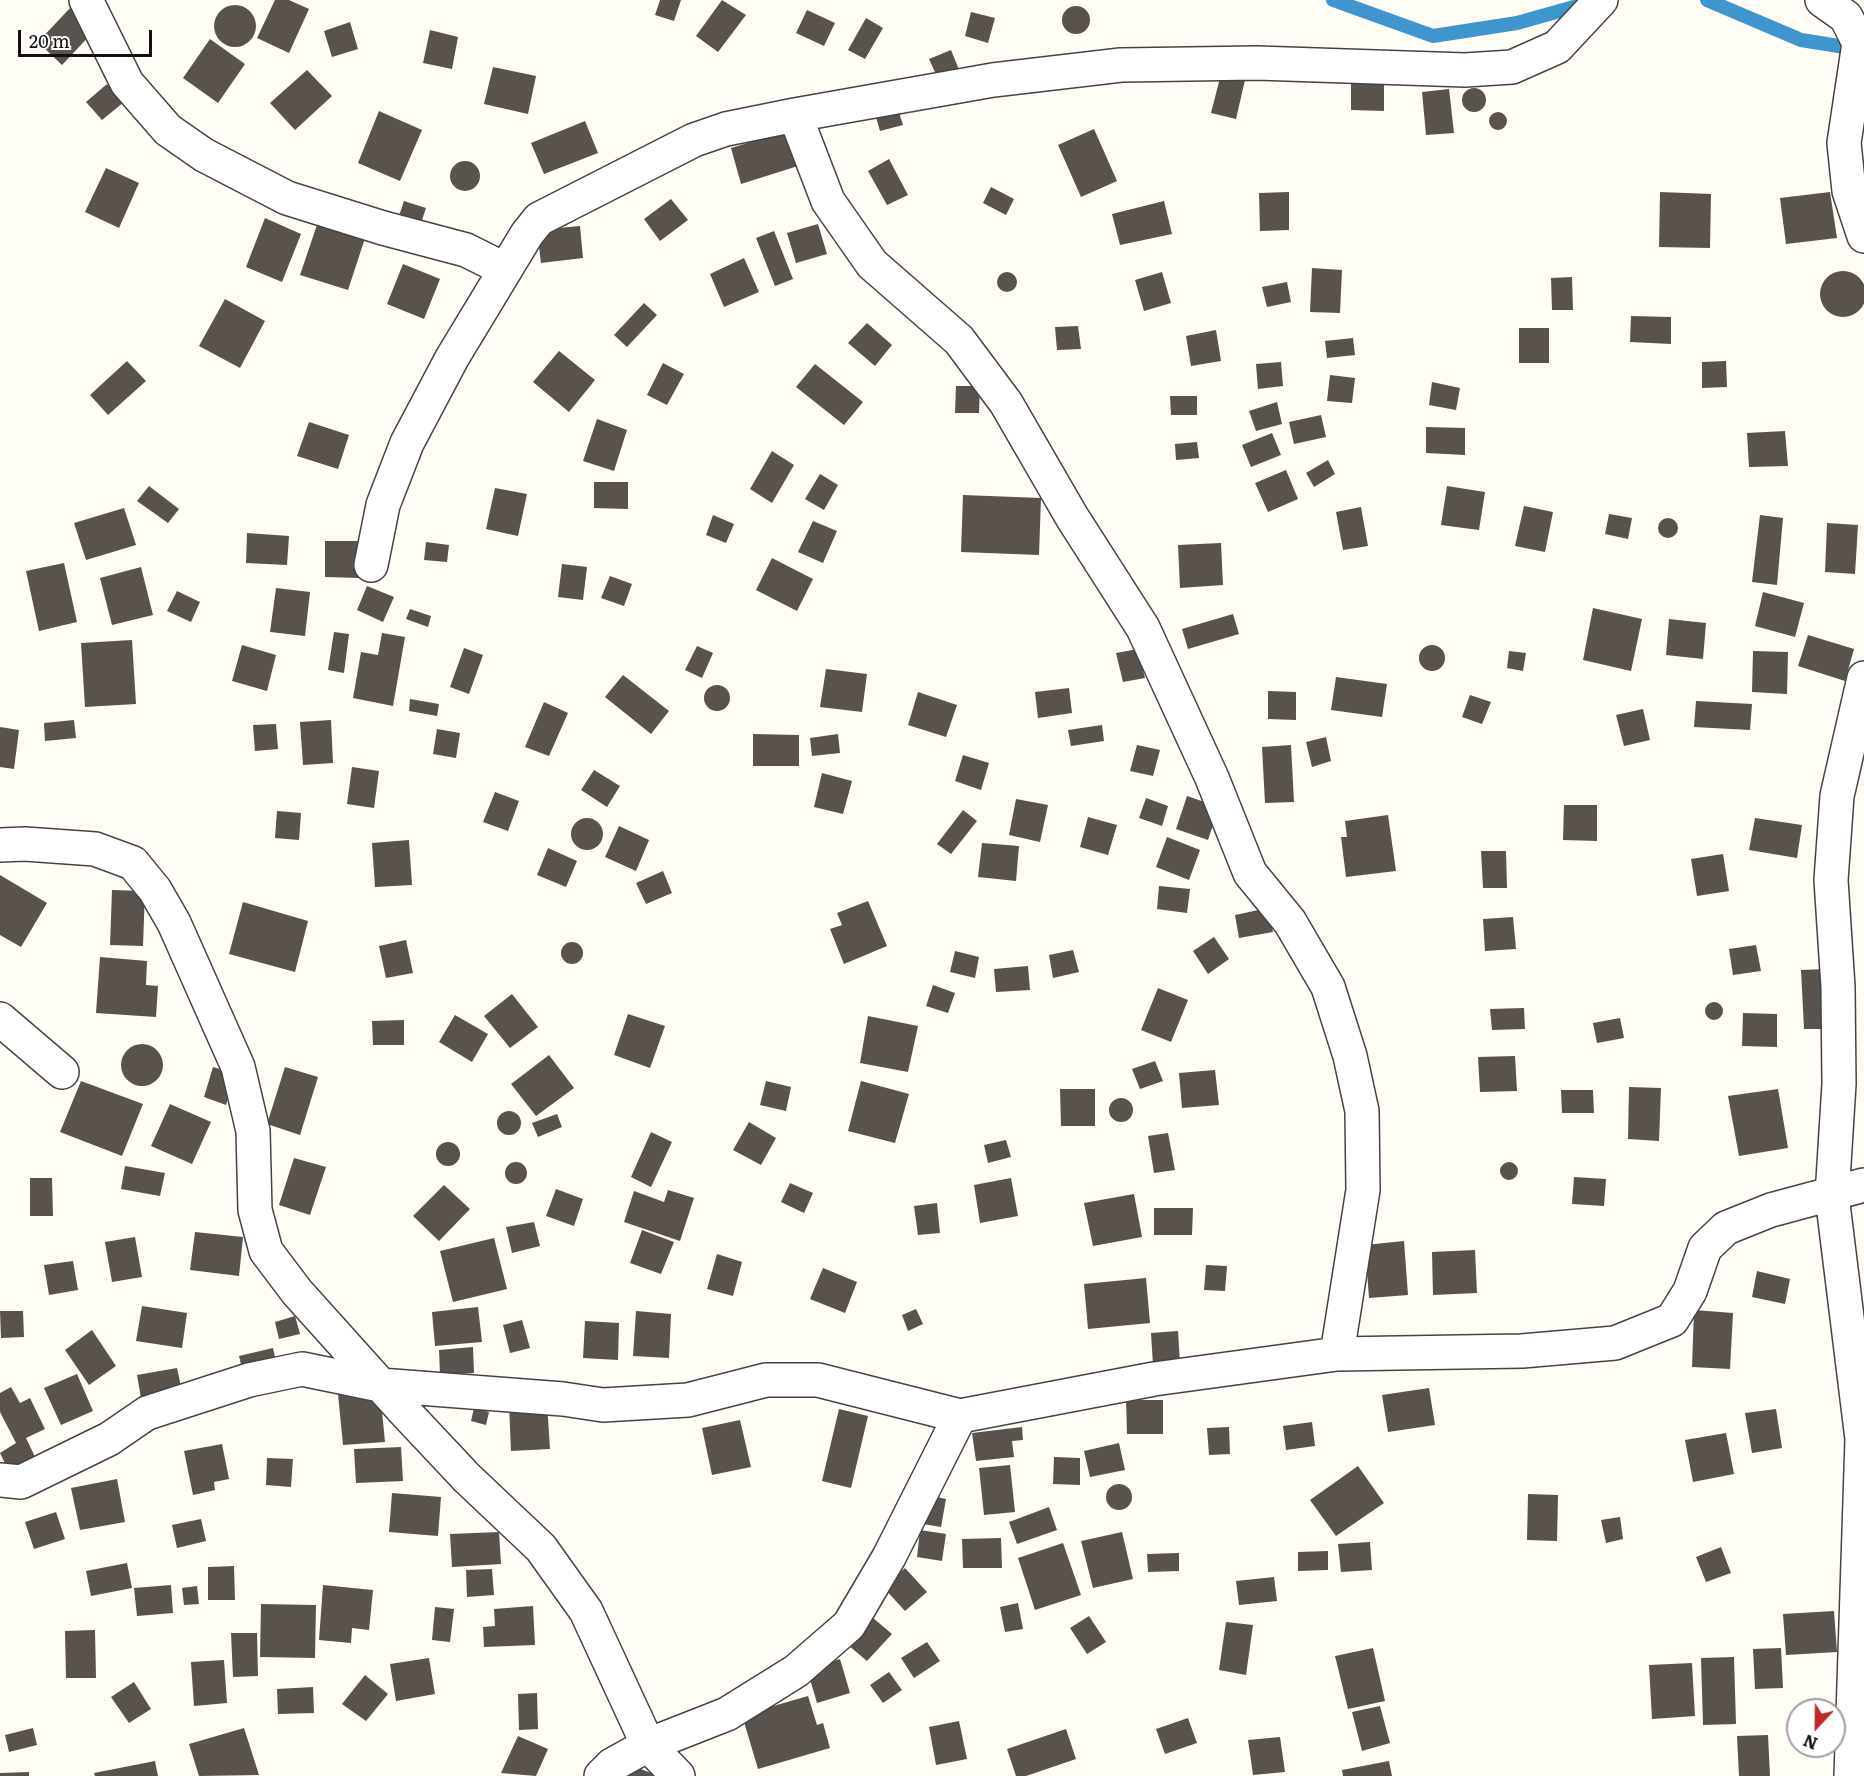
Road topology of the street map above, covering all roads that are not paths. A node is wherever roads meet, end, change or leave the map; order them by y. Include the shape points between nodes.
1 (86, 0) edge
2 (1601, 0) edge
3 (1822, 0) edge
4 (795, 115) junction
5 (1864, 236) edge
6 (504, 269) junction
7 (371, 565) dead end
8 (1864, 678) edge
9 (0, 845) edge
10 (0, 1019) edge
11 (62, 1072) dead end
12 (1864, 1185) edge
13 (1832, 1196) junction
14 (1337, 1354) junction
15 (380, 1385) junction
16 (960, 1416) junction
17 (0, 1480) edge
18 (648, 1744) junction
19 (601, 1776) edge
20 (678, 1776) edge
21 (1851, 1776) edge

1 - 6 street via 127,84 168,130 204,155 287,198 466,250
2 - 4 street via 1557,47 1512,67 1465,70 1257,63 1121,65 993,80
3 - 5 street via 1846,17 1859,43 1844,143 1849,190
4 - 6 street via 694,140 605,184 539,219
4 - 14 street via 828,201 872,264 959,340 1006,403 1143,628 1212,778 1250,873 1290,922 1328,987 1362,1111 1364,1190
6 - 7 street via 407,442 383,505
8 - 13 street via 1837,796 1832,840 1839,1084
9 - 15 street via 95,849 133,863 155,890 174,923 238,1067 253,1131 255,1210 266,1251
10 - 11 street
12 - 13 street
13 - 14 street via 1771,1210 1726,1228 1705,1248 1690,1290 1672,1320 1614,1343 1522,1351
13 - 21 street via 1862,1439
14 - 16 street via 1154,1379
15 - 16 street via 603,1405 688,1400 765,1380 818,1380
15 - 17 street via 302,1369 249,1380 147,1413 109,1439 21,1482
15 - 18 street via 467,1478 541,1548 586,1611
16 - 18 street via 889,1557 849,1625 796,1671 727,1714
18 - 19 street
18 - 20 street

